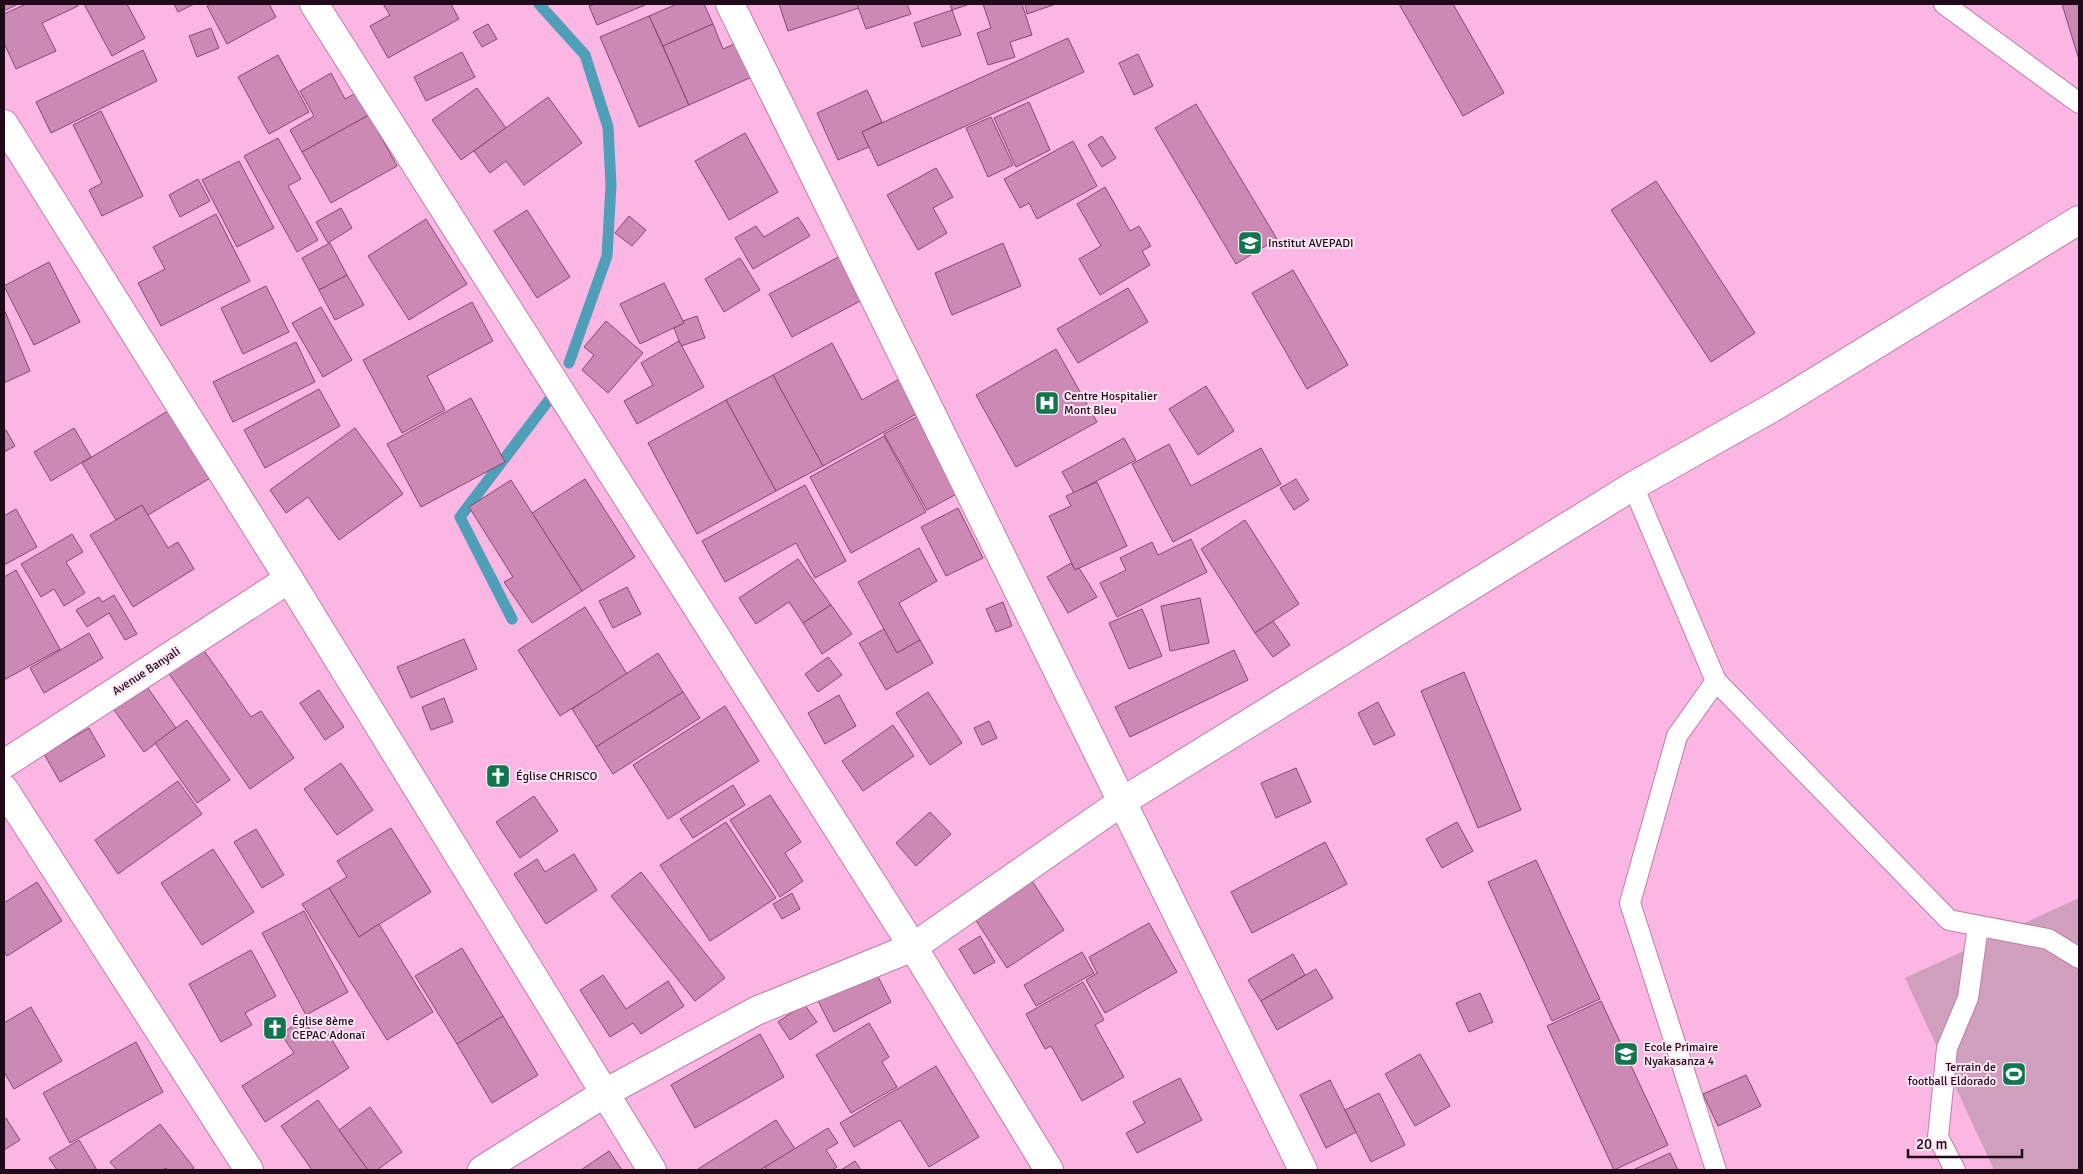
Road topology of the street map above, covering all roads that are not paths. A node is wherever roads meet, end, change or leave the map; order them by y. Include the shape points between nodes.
1 (314, 4) edge
2 (730, 4) edge
3 (1944, 4) edge
4 (2079, 103) edge
5 (4, 124) edge
6 (2079, 220) edge
7 (1633, 486) junction
8 (289, 579) junction
9 (1716, 681) junction
10 (4, 764) edge
11 (4, 789) edge
12 (1123, 801) junction
13 (1978, 926) junction
14 (913, 947) junction
15 (2079, 958) edge
16 (605, 1094) junction
17 (249, 1170) edge
18 (482, 1170) edge
19 (652, 1170) edge
20 (1049, 1170) edge
21 (1302, 1170) edge
22 (1716, 1170) edge
23 (1955, 1170) edge

1 - 14 street
2 - 12 street
3 - 4 lane
5 - 8 street
6 - 7 street via 1777,405
7 - 9 lane
7 - 12 street
8 - 10 street, Avenue Banyali
8 - 16 street
9 - 13 lane via 1949,920
9 - 22 lane via 1677,736 1630,903
11 - 17 street
12 - 14 street
12 - 21 street
13 - 15 lane via 2048,939
13 - 23 lane via 1968,998 1947,1048 1938,1137
14 - 16 street via 756,1011
14 - 20 street
16 - 18 street
16 - 19 street

